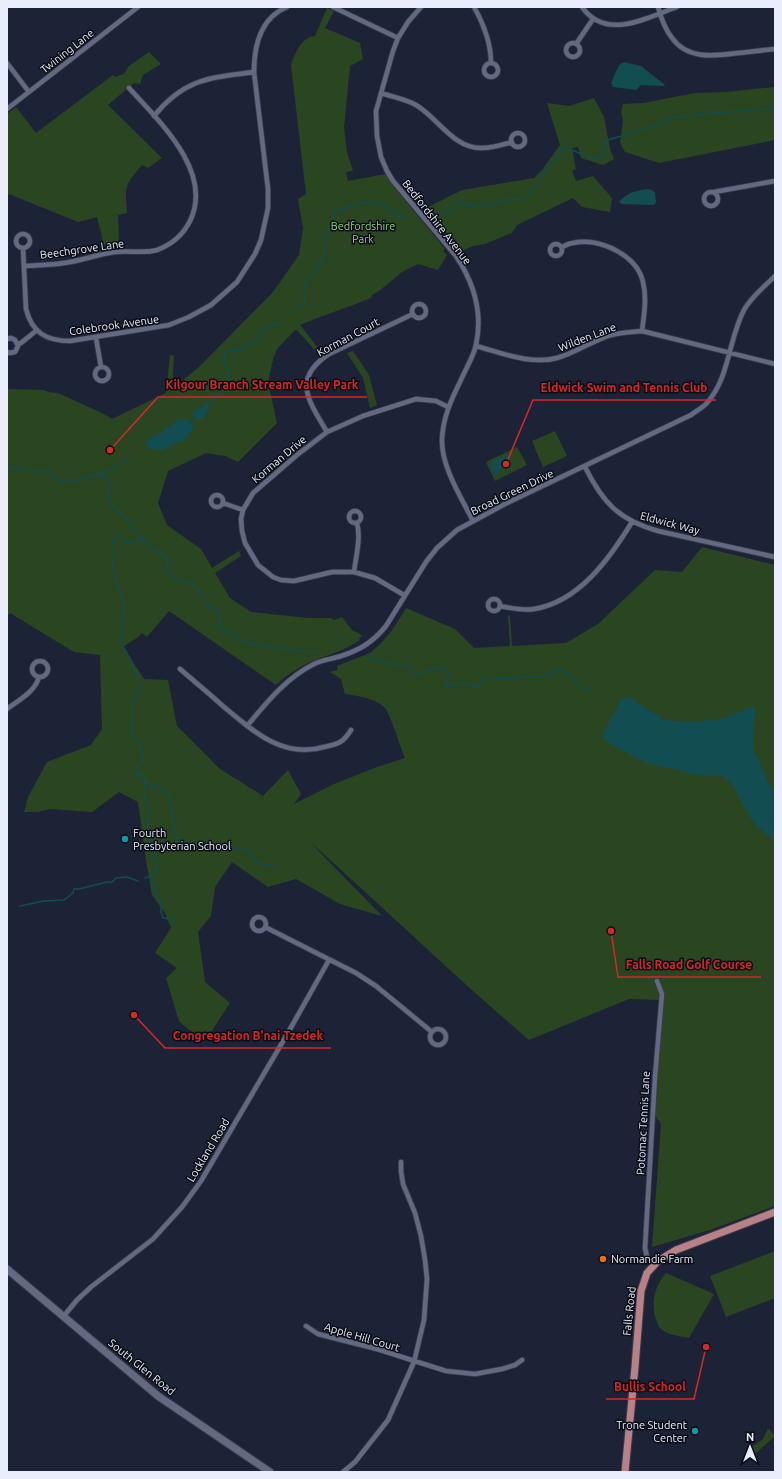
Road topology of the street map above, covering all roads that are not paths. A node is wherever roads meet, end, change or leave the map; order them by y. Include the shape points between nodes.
1 (138, 7) edge
2 (288, 7) edge
3 (421, 7) edge
4 (474, 7) edge
5 (582, 7) edge
6 (658, 7) edge
7 (677, 7) edge
8 (337, 8) edge
9 (660, 13) junction
10 (593, 19) junction
11 (398, 38) junction
12 (576, 44) dead end
13 (775, 49) edge
14 (7, 63) edge
15 (490, 63) dead end
16 (254, 72) junction
17 (129, 88) dead end
18 (29, 92) junction
19 (381, 93) junction
20 (7, 109) edge
21 (154, 116) junction
22 (512, 142) dead end
23 (775, 181) edge
24 (714, 192) dead end
25 (562, 247) dead end
26 (23, 248) dead end
27 (24, 266) junction
28 (775, 276) edge
29 (413, 314) dead end
30 (37, 330) junction
31 (642, 331) junction
32 (96, 338) junction
33 (7, 339) edge
34 (18, 344) junction
35 (476, 346) junction
36 (7, 352) edge
37 (730, 352) junction
38 (775, 364) edge
39 (100, 367) dead end
40 (448, 407) junction
41 (327, 432) junction
42 (585, 467) junction
43 (223, 503) dead end
44 (243, 510) junction
45 (473, 521) junction
46 (357, 522) dead end
47 (632, 522) junction
48 (775, 557) edge
49 (354, 572) junction
50 (404, 595) junction
51 (500, 606) dead end
52 (180, 669) dead end
53 (40, 677) dead end
54 (7, 709) edge
55 (247, 726) junction
56 (351, 730) dead end
57 (265, 927) dead end
58 (329, 960) junction
59 (657, 981) dead end
60 (432, 1032) dead end
61 (402, 1162) dead end
62 (775, 1212) edge
63 (653, 1265) junction
64 (7, 1269) edge
65 (63, 1317) junction
66 (306, 1326) dead end
67 (522, 1360) dead end
68 (414, 1362) junction
69 (270, 1472) edge
70 (343, 1472) edge
71 (625, 1472) edge

1 - 18 street, Twining Lane
2 - 16 street, Colebrook Avenue via 272,17 260,34 254,57
3 - 11 street, Bedfordshire Avenue
4 - 15 street via 491,53
5 - 10 street
6 - 9 street
7 - 9 street
8 - 11 street
9 - 10 street via 617,25
9 - 13 street via 671,38 693,54 713,56
10 - 12 street
11 - 19 street, Bedfordshire Avenue
14 - 18 street
16 - 21 street via 197,82 173,97
16 - 32 street, Colebrook Avenue via 268,208 261,240 244,272 237,282 211,305 169,326
17 - 21 street, Beechgrove Lane
18 - 20 street, Twining Lane
19 - 22 street via 416,105 468,146 493,147
19 - 35 street, Bedfordshire Avenue via 376,122 381,157 393,181 456,256 468,277 478,307
21 - 27 street, Beechgrove Lane via 178,145 193,177 196,201 192,216 180,236 169,245 155,250 114,252 64,263
23 - 24 street
25 - 31 street via 581,242 602,245 617,250 632,261 640,272 645,289
26 - 27 street, Colebrook Avenue
27 - 30 street, Colebrook Avenue via 26,309 28,318
28 - 37 street, Broad Green Drive via 748,303 737,325
29 - 41 street, Korman Court via 318,361 310,372 306,389 310,403
30 - 32 street, Colebrook Avenue via 55,341
30 - 34 street
31 - 35 street, Wilden Lane via 611,335 558,358 543,360 525,359
31 - 37 street, Wilden Lane
32 - 39 street
33 - 34 street via 13,339
34 - 36 street via 14,352
35 - 40 street, Bedfordshire Avenue
37 - 38 street, Wilden Lane
37 - 42 street, Broad Green Drive via 721,380 705,405 691,415
40 - 41 street, Korman Drive via 436,401 416,399 363,416
40 - 45 street, Bedfordshire Avenue via 442,450
41 - 44 street, Korman Drive via 253,493
42 - 45 street, Broad Green Drive
42 - 47 street, Eldwick Way via 603,498
43 - 44 street
44 - 49 street, Korman Drive via 242,531 246,544 258,565 273,577 294,581 332,572
45 - 50 street, Broad Green Drive via 437,548
46 - 49 street
47 - 48 street, Eldwick Way via 658,531
47 - 51 street via 603,565 563,599 533,609 520,610
49 - 50 street, Korman Drive via 375,578
50 - 55 street, Broad Green Drive via 386,626 367,645 342,656 316,663 293,676 278,689
52 - 55 street
53 - 54 street via 25,696
55 - 56 street via 274,744 303,750 337,744 345,740
57 - 58 street
58 - 60 street via 376,986
58 - 65 street, Lockland Road via 201,1181 182,1207 153,1239 91,1287
59 - 63 street, Potomac Tennis Lane via 662,994 645,1248 647,1257
61 - 68 street via 403,1184 421,1236 427,1279 424,1320
62 - 63 main road, Falls Road via 676,1250
63 - 71 main road, Falls Road via 643,1281 641,1291
64 - 65 main road, South Glen Road
65 - 69 main road, South Glen Road via 158,1396
66 - 68 street, Apple Hill Court via 318,1334 377,1349
67 - 68 street, Apple Hill Court via 502,1369 475,1374 446,1371
68 - 70 street via 388,1420 355,1462

